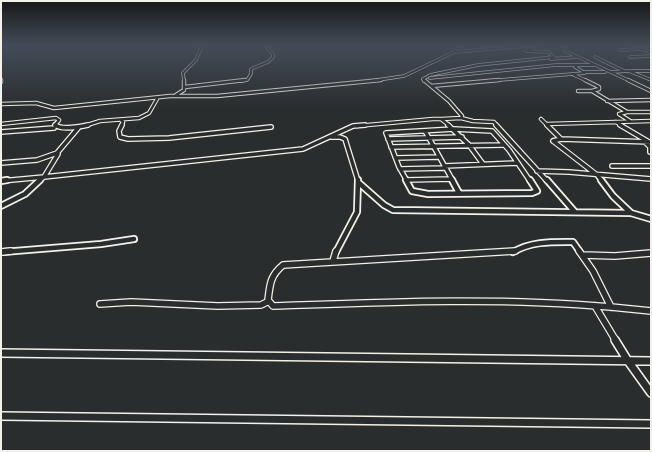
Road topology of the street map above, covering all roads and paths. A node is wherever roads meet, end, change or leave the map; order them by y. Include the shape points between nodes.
1 (189, 67) edge
2 (256, 67) edge
3 (423, 67) edge
4 (467, 67) edge
5 (535, 67) edge
6 (575, 67) edge
7 (598, 67) edge
8 (616, 67) edge
9 (625, 71) junction
10 (629, 71) junction
11 (651, 71) edge
12 (584, 72) junction
13 (610, 73) junction
14 (574, 75) junction
15 (425, 78) junction
16 (651, 80) edge
17 (431, 86) junction
18 (185, 87) junction
19 (592, 90) junction
20 (578, 91) dead end
21 (651, 91) edge
22 (173, 96) junction
23 (157, 99) junction
24 (651, 100) edge
25 (607, 101) junction
26 (1, 104) edge
27 (627, 112) junction
28 (651, 112) edge
29 (461, 118) junction
30 (441, 119) junction
31 (541, 119) dead end
32 (121, 120) junction
33 (651, 120) edge
34 (615, 121) junction
35 (630, 121) junction
36 (1, 124) edge
37 (547, 124) junction
38 (79, 127) junction
39 (54, 128) dead end
40 (271, 128) dead end
41 (454, 129) junction
42 (343, 130) junction
43 (424, 131) junction
44 (1, 132) edge
45 (329, 136) junction
46 (462, 137) junction
47 (428, 138) junction
48 (345, 139) junction
49 (388, 139) junction
50 (561, 139) junction
51 (648, 142) edge
52 (469, 145) junction
53 (503, 145) junction
54 (433, 146) junction
55 (391, 147) junction
56 (650, 152) dead end
57 (57, 153) junction
58 (438, 157) junction
59 (396, 158) junction
60 (1, 163) edge
61 (517, 163) junction
62 (483, 164) junction
63 (612, 166) dead end
64 (651, 166) edge
65 (444, 167) junction
66 (400, 169) junction
67 (538, 171) junction
68 (597, 175) junction
69 (44, 177) junction
70 (451, 179) junction
71 (651, 179) edge
72 (406, 180) junction
73 (1, 181) edge
74 (359, 183) junction
75 (459, 193) junction
76 (1, 206) edge
77 (574, 211) junction
78 (631, 213) junction
79 (651, 219) edge
80 (134, 239) dead end
81 (1, 252) edge
82 (651, 253) edge
83 (583, 255) junction
84 (333, 261) junction
85 (269, 301) junction
86 (100, 304) dead end
87 (595, 306) junction
88 (611, 308) junction
89 (651, 311) edge
90 (1, 353) edge
91 (628, 361) junction
92 (651, 361) edge
93 (651, 393) edge
94 (1, 416) edge
95 (651, 424) edge

1 - 18 street via 183,73
2 - 18 street via 251,69 247,80
3 - 22 street via 388,80 217,96
4 - 15 street
5 - 15 street
6 - 12 street
7 - 13 street
8 - 9 street
9 - 10 street
9 - 13 street
10 - 11 street
10 - 16 street
12 - 13 street
12 - 14 street
13 - 21 street
14 - 17 street
14 - 19 street via 600,88
15 - 17 street via 423,79
17 - 29 street via 460,112
18 - 22 street via 181,93
19 - 20 street
19 - 25 street
22 - 23 street
23 - 26 street via 54,108 36,103
23 - 32 street via 147,115
24 - 25 street
25 - 27 street
27 - 28 street
27 - 35 street via 619,114
29 - 30 street
29 - 67 street via 494,122
30 - 41 street
30 - 42 street via 366,124
31 - 37 street
32 - 38 street via 98,121
32 - 40 street via 123,122 118,131 120,137 128,139 169,138
33 - 35 street
34 - 35 street
34 - 37 street
34 - 51 street
36 - 38 street via 56,118 59,120 55,125 57,127
37 - 50 street
38 - 57 street
39 - 44 street
41 - 43 street
41 - 46 street
41 - 53 street via 489,130
42 - 45 street
42 - 48 street
43 - 47 street
43 - 49 street via 389,132 386,133
45 - 48 street
45 - 69 street via 303,149
46 - 47 street
46 - 52 street
47 - 49 street
47 - 54 street
48 - 74 street
49 - 55 street
50 - 51 street
50 - 68 street via 553,141
51 - 56 street
52 - 53 street
52 - 54 street
52 - 62 street
53 - 61 street
54 - 55 street
54 - 58 street
55 - 59 street
57 - 60 street via 37,160
57 - 69 street
58 - 59 street
58 - 65 street
59 - 66 street
61 - 62 street
61 - 75 street via 537,191 535,193
62 - 65 street
63 - 64 street
65 - 66 street
65 - 70 street
66 - 72 street
67 - 68 street
67 - 77 street
68 - 71 street
68 - 78 street via 613,196
69 - 73 street
69 - 76 street via 25,194
70 - 72 street
70 - 75 street
72 - 75 street via 416,193
74 - 77 street via 387,208 393,210
74 - 84 street via 357,212
77 - 78 street
78 - 79 street
80 - 81 street
82 - 83 street
83 - 84 street via 574,242 536,242 513,252
83 - 88 street
84 - 85 street via 283,265 275,272 268,287
85 - 86 street via 261,305 218,306 131,302
85 - 87 street via 273,306 464,301
87 - 88 street
87 - 91 street
88 - 89 street
90 - 91 street
91 - 92 street
91 - 93 street
94 - 95 street

